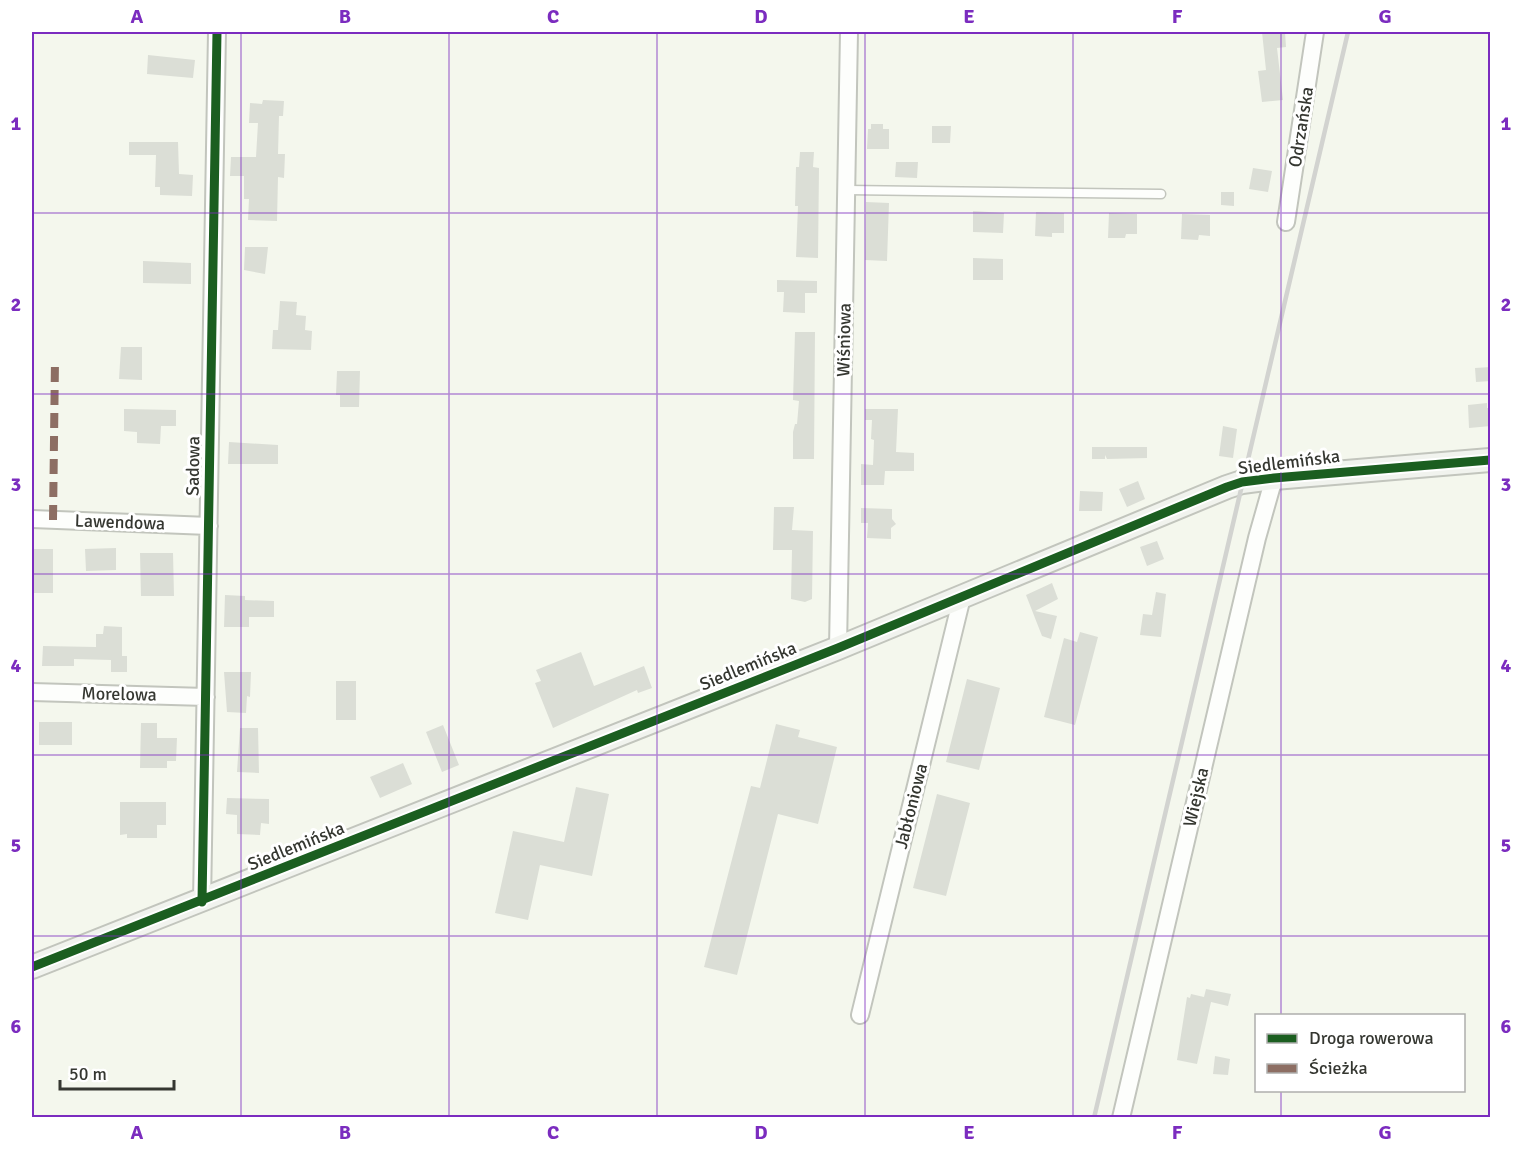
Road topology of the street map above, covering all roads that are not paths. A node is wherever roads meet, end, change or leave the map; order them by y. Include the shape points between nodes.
1 (217, 32) edge
2 (849, 32) edge
3 (1315, 32) edge
4 (847, 190) junction
5 (1161, 194) dead end
6 (1286, 222) dead end
7 (1491, 460) edge
8 (1274, 478) junction
9 (32, 519) edge
10 (208, 526) junction
11 (962, 597) junction
12 (838, 648) junction
13 (32, 692) edge
14 (206, 696) junction
15 (202, 902) junction
16 (32, 967) edge
17 (860, 1015) dead end
18 (1121, 1118) edge

1 - 10 street, Sadowa
2 - 4 street, Wiśniowa
3 - 6 street, Odrzańska
4 - 5 lane
4 - 12 street, Wiśniowa
7 - 8 street, Siedlemińska
8 - 11 street, Siedlemińska via 1227,487
8 - 18 street, Wiejska
9 - 10 street, Lawendowa
10 - 14 street, Sadowa
11 - 12 street, Siedlemińska
11 - 17 street, Jabłoniowa
12 - 15 street, Siedlemińska
13 - 14 street, Morelowa
14 - 15 street, Sadowa
15 - 16 street, Siedlemińska

